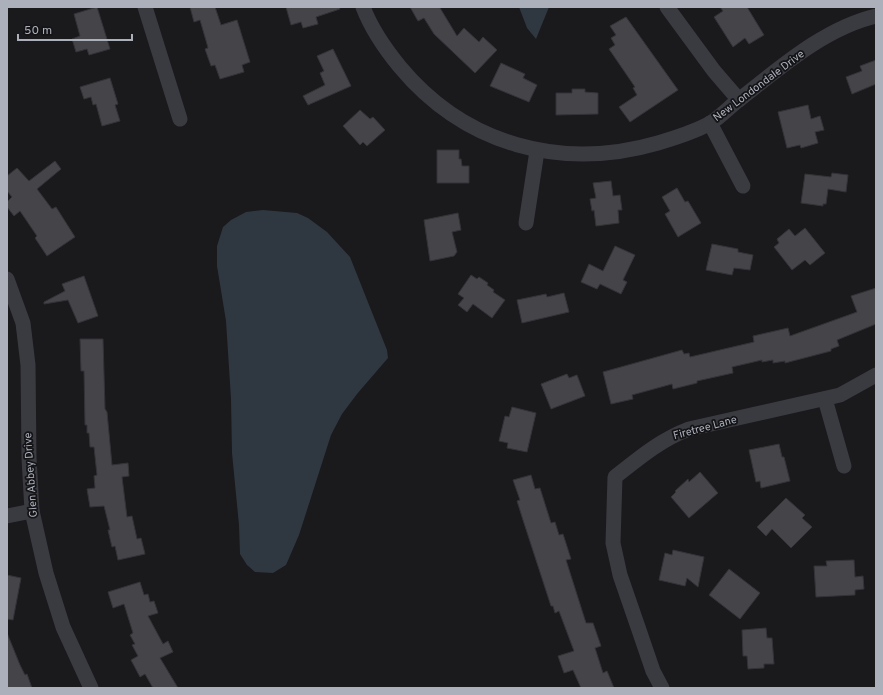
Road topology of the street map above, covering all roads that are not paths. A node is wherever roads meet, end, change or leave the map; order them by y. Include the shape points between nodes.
1 (145, 7) edge
2 (363, 7) edge
3 (667, 7) edge
4 (876, 16) edge
5 (739, 100) junction
6 (180, 119) dead end
7 (710, 123) junction
8 (537, 151) junction
9 (743, 186) dead end
10 (526, 224) dead end
11 (7, 279) edge
12 (876, 375) edge
13 (825, 399) junction
14 (844, 466) dead end
15 (32, 511) junction
16 (7, 516) edge
17 (91, 688) edge
18 (662, 688) edge

1 - 6 street
2 - 8 street, New Londondale Drive via 393,58 427,96 443,109 482,132
3 - 5 street via 714,71
4 - 5 street, New Londondale Drive via 823,38
5 - 7 street, New Londondale Drive
7 - 8 street, New Londondale Drive via 680,136 633,150 584,155
7 - 9 street
8 - 10 street
11 - 15 street, Glen Abbey Drive via 23,324 28,365
12 - 13 street, Firetree Lane via 840,395
13 - 14 street
13 - 18 street, Firetree Lane via 689,429 651,448 615,477 613,543 620,575 653,670
15 - 16 street
15 - 17 street, Glen Abbey Drive via 46,573 63,628

